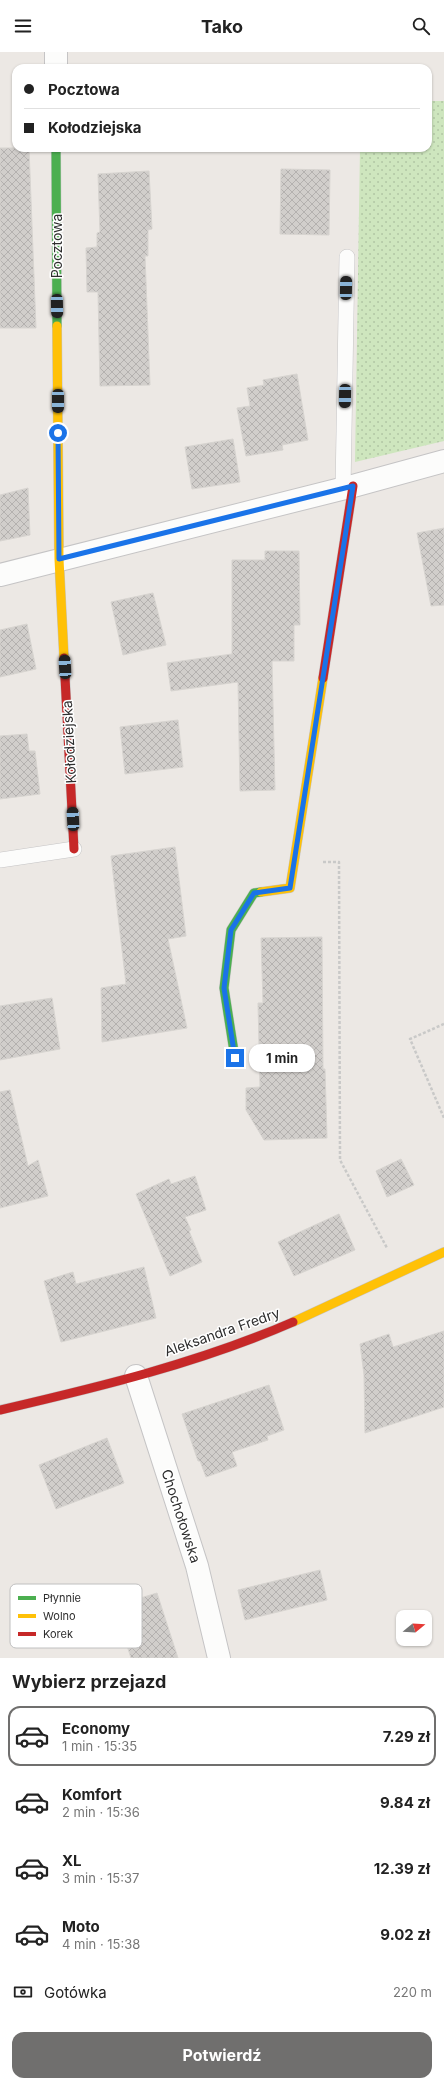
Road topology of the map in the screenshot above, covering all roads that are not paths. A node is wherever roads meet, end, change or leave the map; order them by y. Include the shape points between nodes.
1 (56, 52) edge
2 (56, 64) edge
3 (56, 152) edge
4 (347, 257) dead end
5 (444, 461) edge
6 (348, 488) junction
7 (59, 559) junction
8 (0, 575) edge
9 (74, 849) joint
10 (0, 860) edge
11 (235, 1058) dead end
12 (444, 1252) edge
13 (136, 1376) junction
14 (0, 1410) edge
15 (219, 1658) edge

1 - 2 street
3 - 7 street, Pocztowa
4 - 6 lane
5 - 6 street
6 - 7 street
6 - 11 street via 290,888 254,893 231,930 224,988
7 - 8 street
7 - 9 street, Kołodziejska
9 - 10 lane, Kołodziejska
12 - 13 street, Aleksandra Fredry via 299,1320 239,1344
13 - 14 street, Aleksandra Fredry
13 - 15 street, Chochołowska via 197,1566

